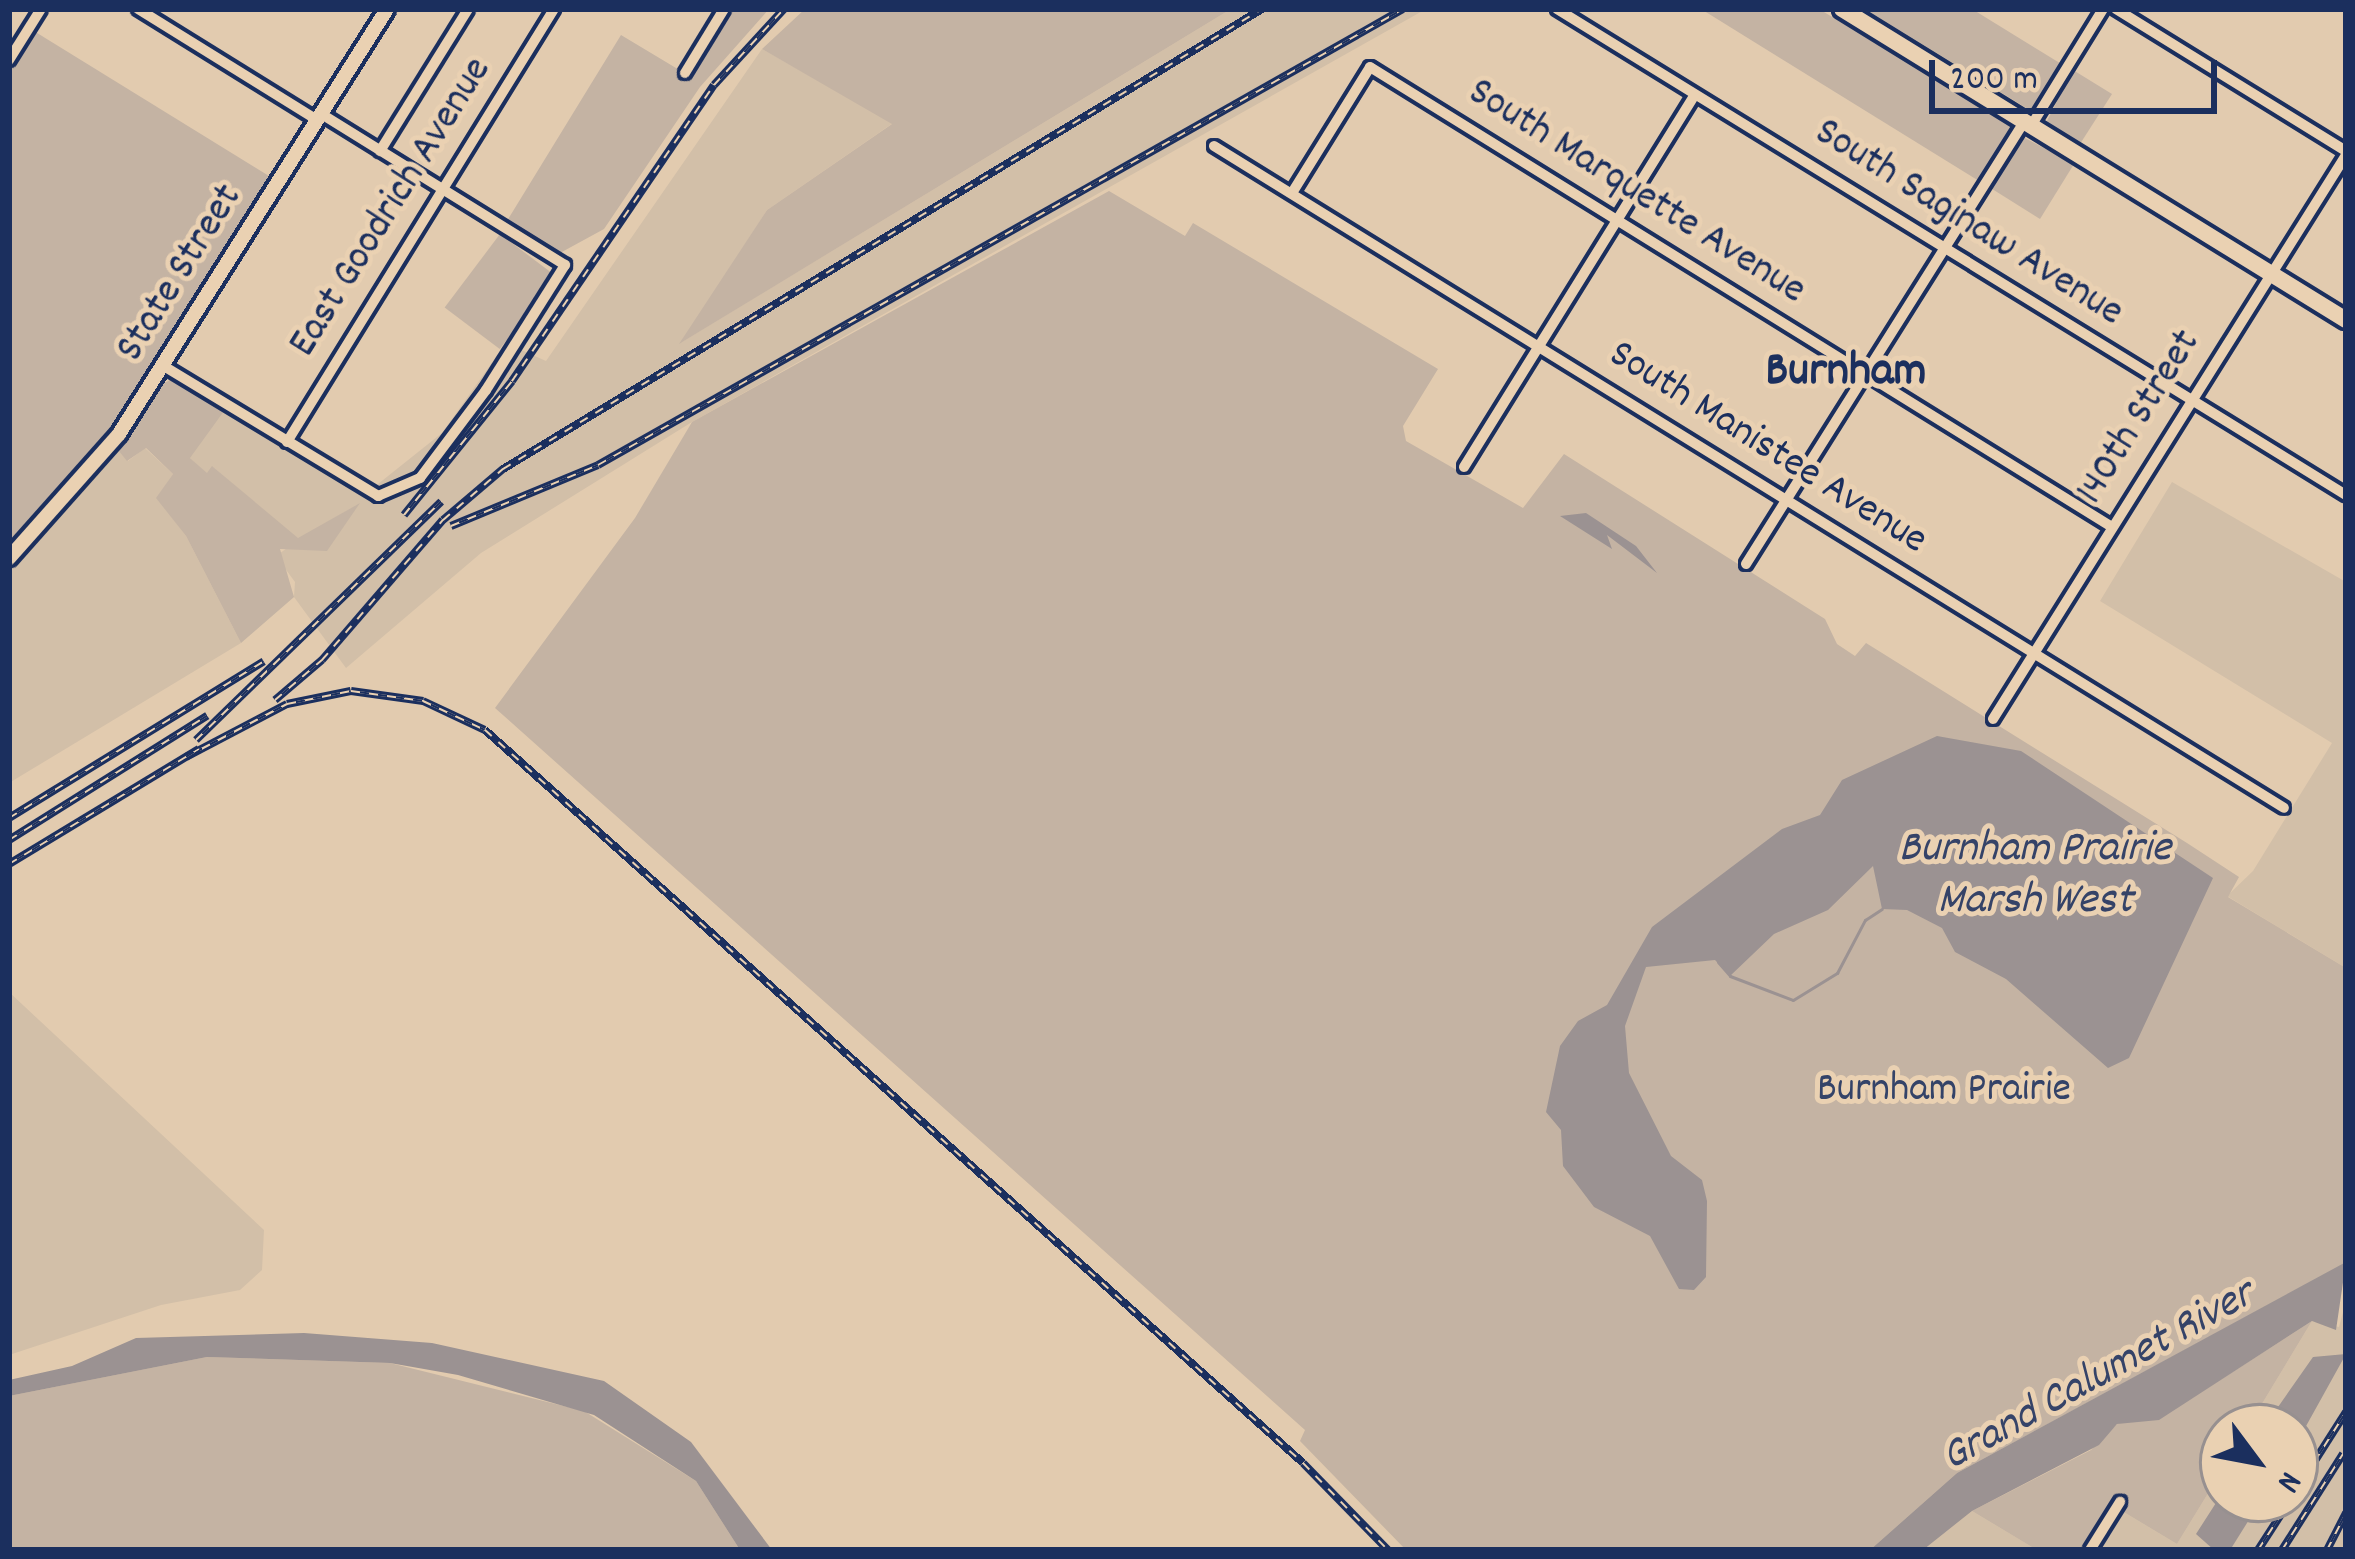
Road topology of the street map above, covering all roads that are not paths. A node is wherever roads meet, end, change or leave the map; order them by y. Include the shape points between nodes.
1 (40, 9) edge
2 (138, 9) edge
3 (387, 9) edge
4 (468, 9) edge
5 (554, 9) edge
6 (1556, 9) edge
7 (1842, 9) edge
8 (2103, 9) edge
9 (2116, 9) edge
10 (719, 11) edge
11 (9, 60) edge
12 (685, 73) dead end
13 (1695, 95) junction
14 (319, 117) junction
15 (2027, 124) junction
16 (1214, 146) dead end
17 (380, 151) junction
18 (2346, 153) edge
19 (442, 189) junction
20 (1292, 194) junction
21 (1618, 220) junction
22 (1944, 247) junction
23 (2271, 274) junction
24 (2346, 320) edge
25 (1539, 346) junction
26 (162, 365) junction
27 (1865, 374) junction
28 (2191, 400) junction
29 (287, 442) junction
30 (1464, 467) dead end
31 (2346, 495) edge
32 (1786, 499) junction
33 (2112, 527) junction
34 (9, 558) edge
35 (1746, 564) dead end
36 (2034, 653) junction
37 (1993, 719) dead end
38 (2284, 808) dead end
39 (2120, 1502) dead end
40 (2090, 1550) edge

1 - 11 street
2 - 14 street
3 - 14 street, State Street
4 - 17 street
5 - 19 street, East Goodrich Avenue
6 - 13 street, South Saginaw Avenue
7 - 15 main road
8 - 15 street
9 - 18 street
10 - 12 street
13 - 21 street
13 - 22 street, South Saginaw Avenue
14 - 17 street
14 - 26 street, State Street
15 - 22 street
15 - 23 main road
16 - 20 street, South Manistee Avenue
17 - 19 street
18 - 23 street, 140th Street
19 - 29 street, East Goodrich Avenue
19 - 29 street via 565,265 420,478 391,496 368,492
20 - 21 street, South Marquette Avenue via 1370,67
20 - 25 street, South Manistee Avenue
21 - 25 street
21 - 27 street, South Marquette Avenue
22 - 27 street
22 - 28 street, South Saginaw Avenue
23 - 24 main road
23 - 28 street, 140th Street
25 - 30 street
25 - 32 street, South Manistee Avenue
26 - 29 street
26 - 34 street, State Street via 103,457
27 - 32 street
27 - 33 street, South Marquette Avenue
28 - 31 street, South Saginaw Avenue
28 - 33 street, 140th Street
32 - 35 street
32 - 36 street, South Manistee Avenue
33 - 36 street, 140th Street
36 - 37 street, 140th Street
36 - 38 street, South Manistee Avenue
39 - 40 street

